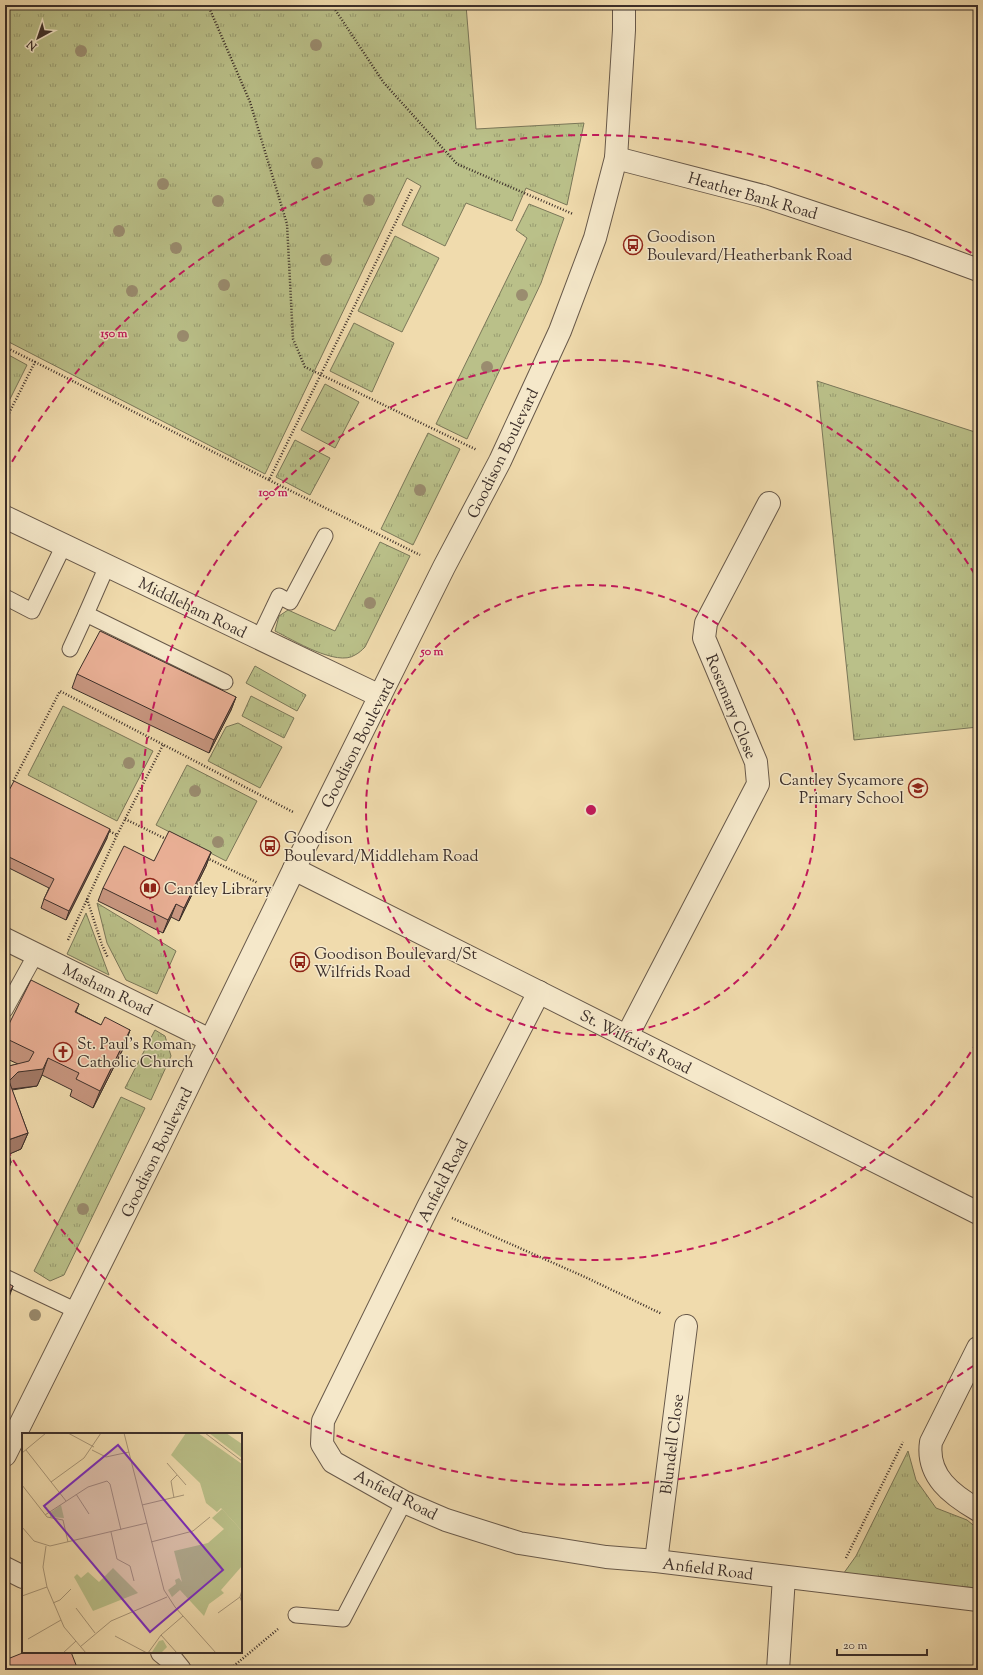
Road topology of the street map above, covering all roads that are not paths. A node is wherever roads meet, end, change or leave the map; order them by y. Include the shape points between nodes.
1 (624, 5) edge
2 (616, 158) junction
3 (978, 270) edge
4 (769, 503) dead end
5 (5, 517) edge
6 (325, 536) dead end
7 (64, 545) junction
8 (107, 566) junction
9 (5, 597) edge
10 (86, 614) junction
11 (259, 638) junction
12 (70, 649) dead end
13 (225, 682) dead end
14 (380, 696) junction
15 (294, 869) junction
16 (5, 939) edge
17 (36, 954) junction
18 (539, 992) junction
19 (5, 1010) edge
20 (627, 1036) junction
21 (210, 1040) junction
22 (978, 1213) edge
23 (5, 1277) edge
24 (77, 1311) junction
25 (686, 1326) road end
26 (978, 1348) edge
27 (5, 1455) edge
28 (404, 1502) junction
29 (978, 1510) edge
30 (656, 1561) junction
31 (5, 1568) edge
32 (22, 1576) edge
33 (784, 1577) junction
34 (978, 1600) edge
35 (296, 1615) road end
36 (163, 1653) edge
37 (180, 1670) edge
38 (778, 1670) edge

1 - 2 street, Goodison Boulevard
2 - 3 street, Heather Bank Road via 763,196
2 - 14 street, Goodison Boulevard via 595,238 560,331 500,461
4 - 20 street, Rosemary Close via 706,623 704,638 756,762 758,784
5 - 7 street, Middleham Road
6 - 11 lane via 290,602 279,596
7 - 8 street, Middleham Road
7 - 9 lane via 32,611
8 - 10 lane
8 - 11 street, Middleham Road
10 - 12 lane
10 - 13 lane
11 - 14 street, Middleham Road
14 - 15 street, Goodison Boulevard
15 - 18 street, St. Wilfrid's Road
15 - 21 street, Goodison Boulevard
16 - 17 street, Masham Road
17 - 19 lane
17 - 21 street, Masham Road
18 - 20 street, St. Wilfrid's Road
18 - 28 street, Anfield Road via 428,1207 323,1421 322,1444 333,1462
20 - 22 street, St. Wilfrid's Road
21 - 24 street, Goodison Boulevard
23 - 24 lane
24 - 27 street, Goodison Boulevard
25 - 30 street, Blundell Close
26 - 29 street via 931,1442 930,1449 938,1480 953,1494
28 - 30 street, Anfield Road via 446,1520 519,1543 606,1557
28 - 35 lane via 343,1619
30 - 33 street, Anfield Road
31 - 32 street
33 - 34 street, Anfield Road
33 - 38 street
36 - 37 street

